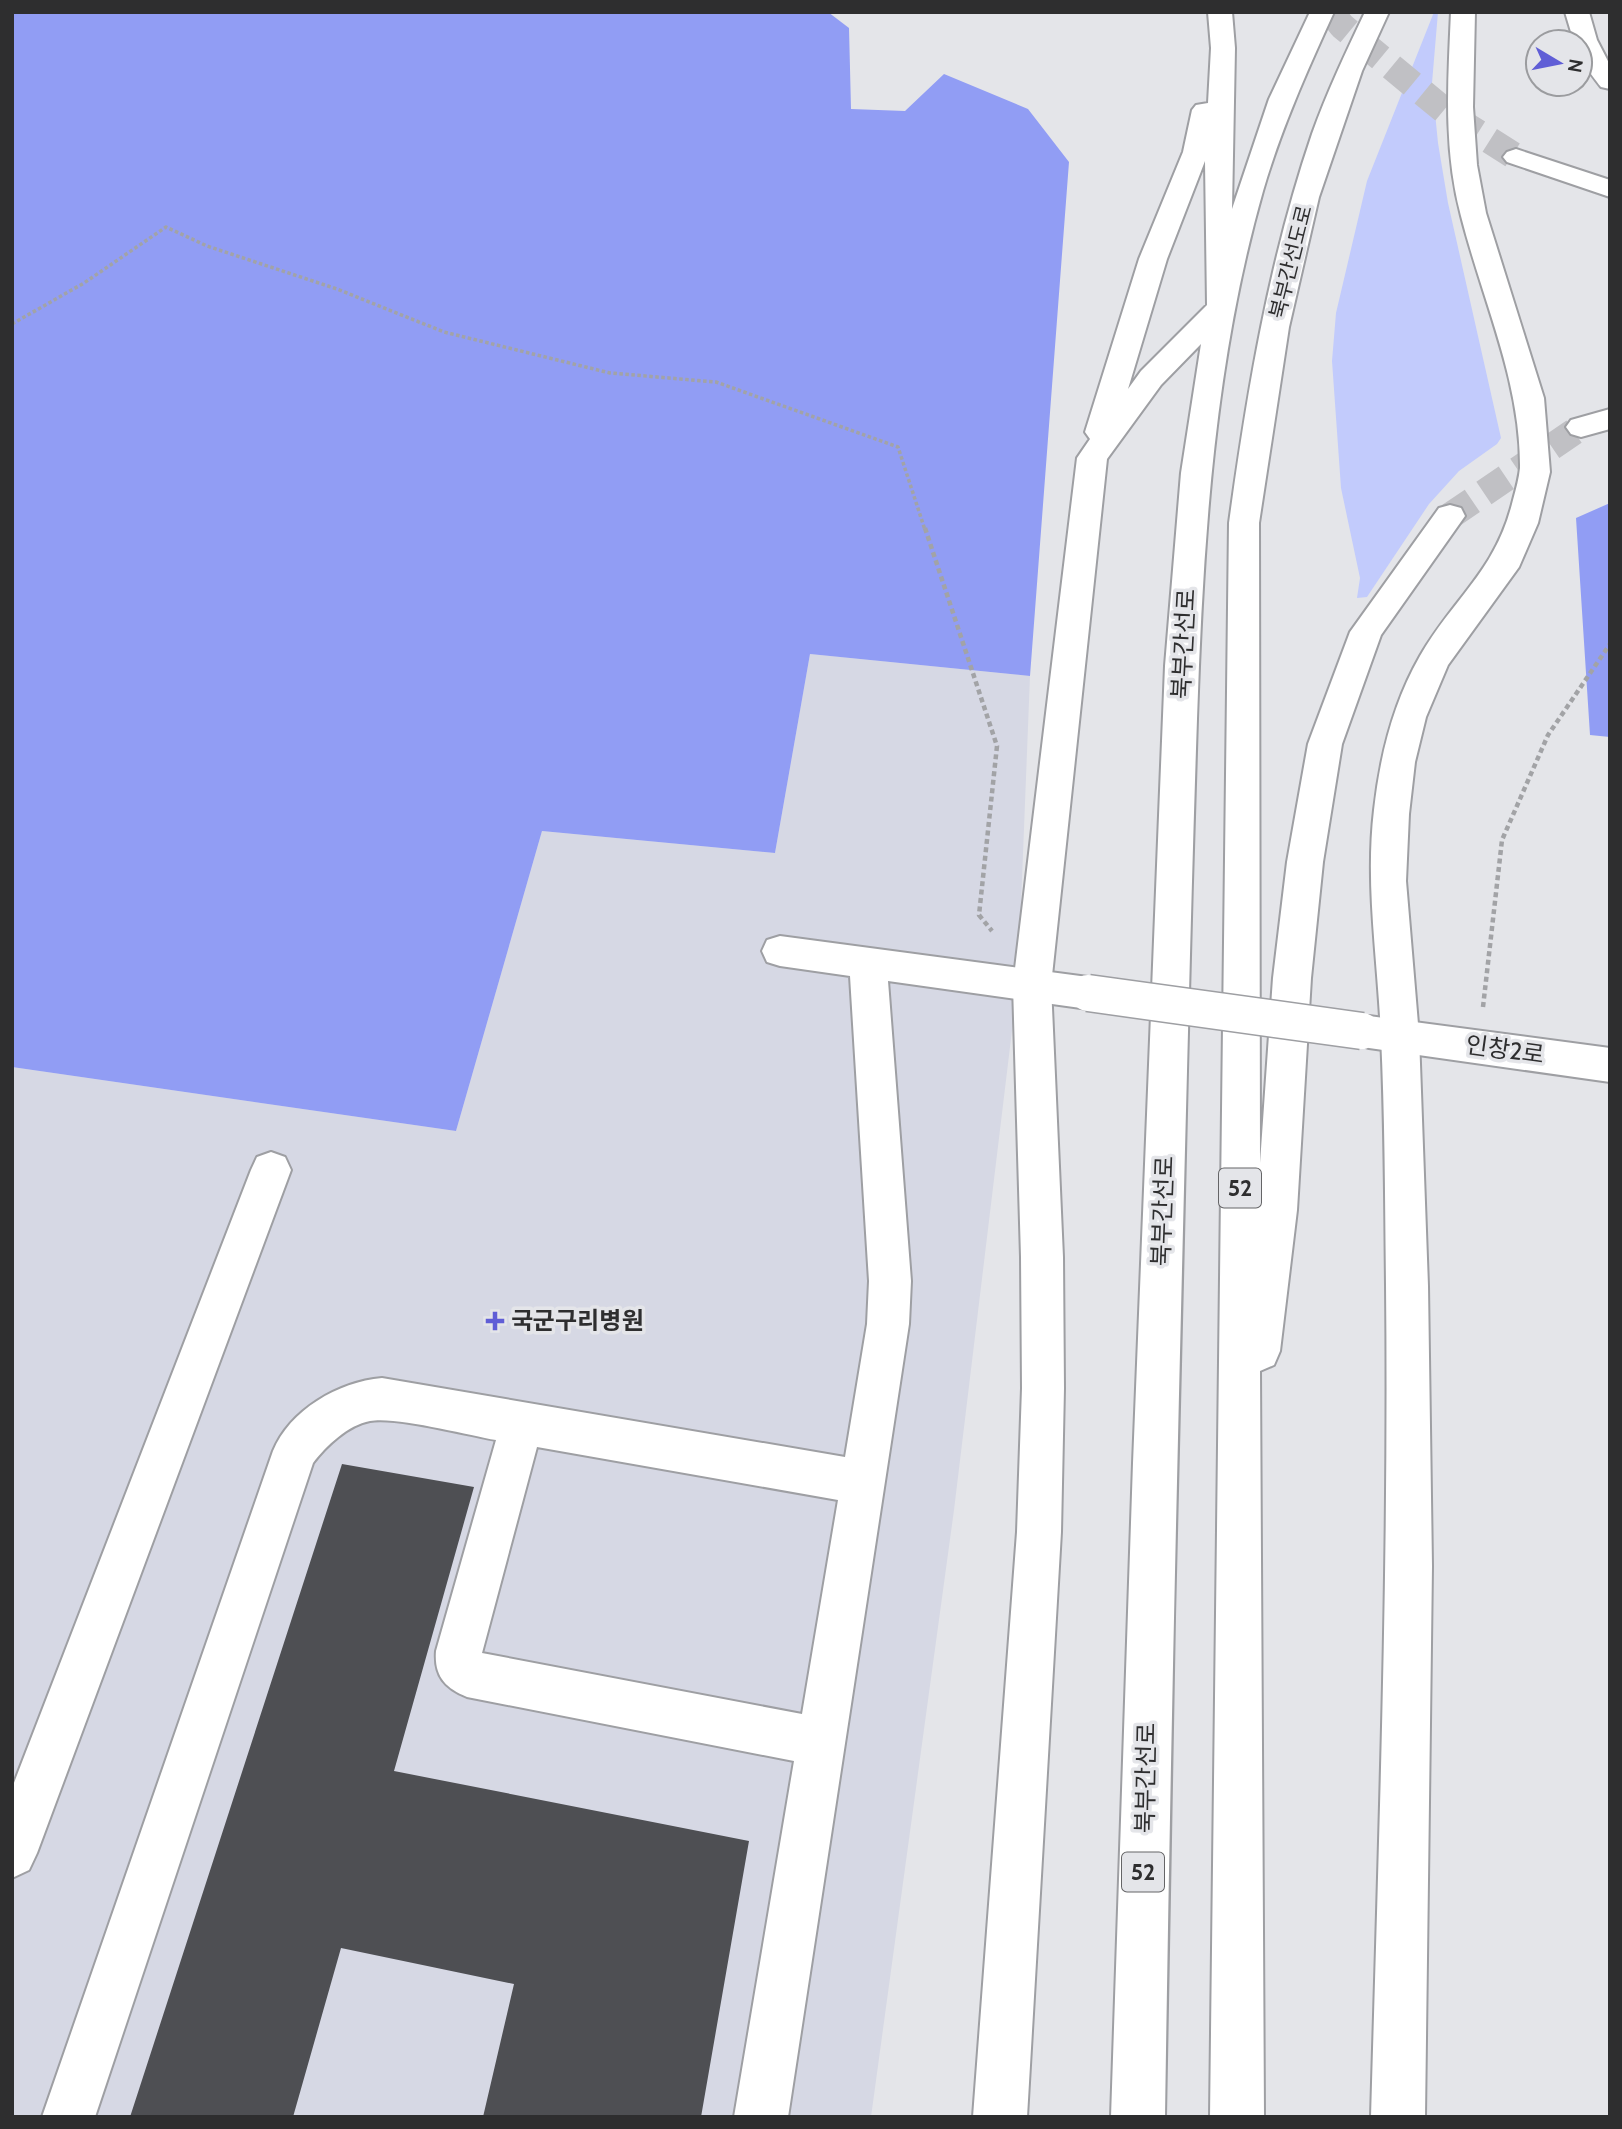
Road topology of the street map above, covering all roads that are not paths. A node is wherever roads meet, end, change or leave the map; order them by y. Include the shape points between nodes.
1 (1204, 12) edge
2 (1220, 12) edge
3 (1322, 12) edge
4 (1377, 12) edge
5 (1463, 12) edge
6 (1577, 12) edge
7 (1610, 82) edge
8 (1516, 157) tunnel mouth
9 (1610, 189) edge
10 (1221, 307) junction
11 (1610, 419) edge
12 (1581, 427) tunnel mouth
13 (1092, 458) junction
14 (1450, 516) tunnel mouth
15 (780, 951) dead end
16 (868, 962) junction
17 (1032, 985) junction
18 (1381, 1033) junction
19 (1610, 1065) edge
20 (271, 1170) dead end
21 (522, 1423) junction
22 (863, 1482) junction
23 (1238, 1519) junction
24 (821, 1742) junction
25 (12, 1853) edge
26 (68, 2117) edge
27 (761, 2117) edge
28 (1000, 2117) edge
29 (1138, 2117) edge
30 (1237, 2117) edge
31 (1398, 2117) edge

1 - 13 main road via 1214,68 1196,152 1153,259
2 - 10 main road
3 - 10 main road via 1297,61 1266,146
4 - 23 main road, 북부간선도로 / 52 via 1354,57 1312,176 1256,426 1244,523
5 - 18 main road via 1460,107 1464,165 1473,213 1529,398 1535,472 1523,523 1503,567 1434,660 1409,717 1398,762
6 - 7 main road
8 - 9 main road
10 - 13 main road via 1151,378
10 - 29 main road, 북부간선로 / 52 via 1200,433 1183,632 1149,1627
11 - 12 main road
13 - 17 main road
14 - 23 main road via 1366,632 1325,744 1305,862 1292,978 1278,1210
15 - 16 main road, 인창2로
16 - 17 main road, 인창2로
16 - 22 main road via 890,1281 888,1324
17 - 18 main road, 인창2로, bridge
17 - 28 main road via 1042,1257 1039,1532
18 - 19 main road, 인창2로
18 - 31 main road via 1407,1286 1409,1566
20 - 25 main road
21 - 22 main road
21 - 24 main road via 459,1651 458,1664 467,1674
21 - 26 main road via 371,1399 310,1431 301,1441
22 - 24 main road
23 - 30 main road, 52
24 - 27 main road

